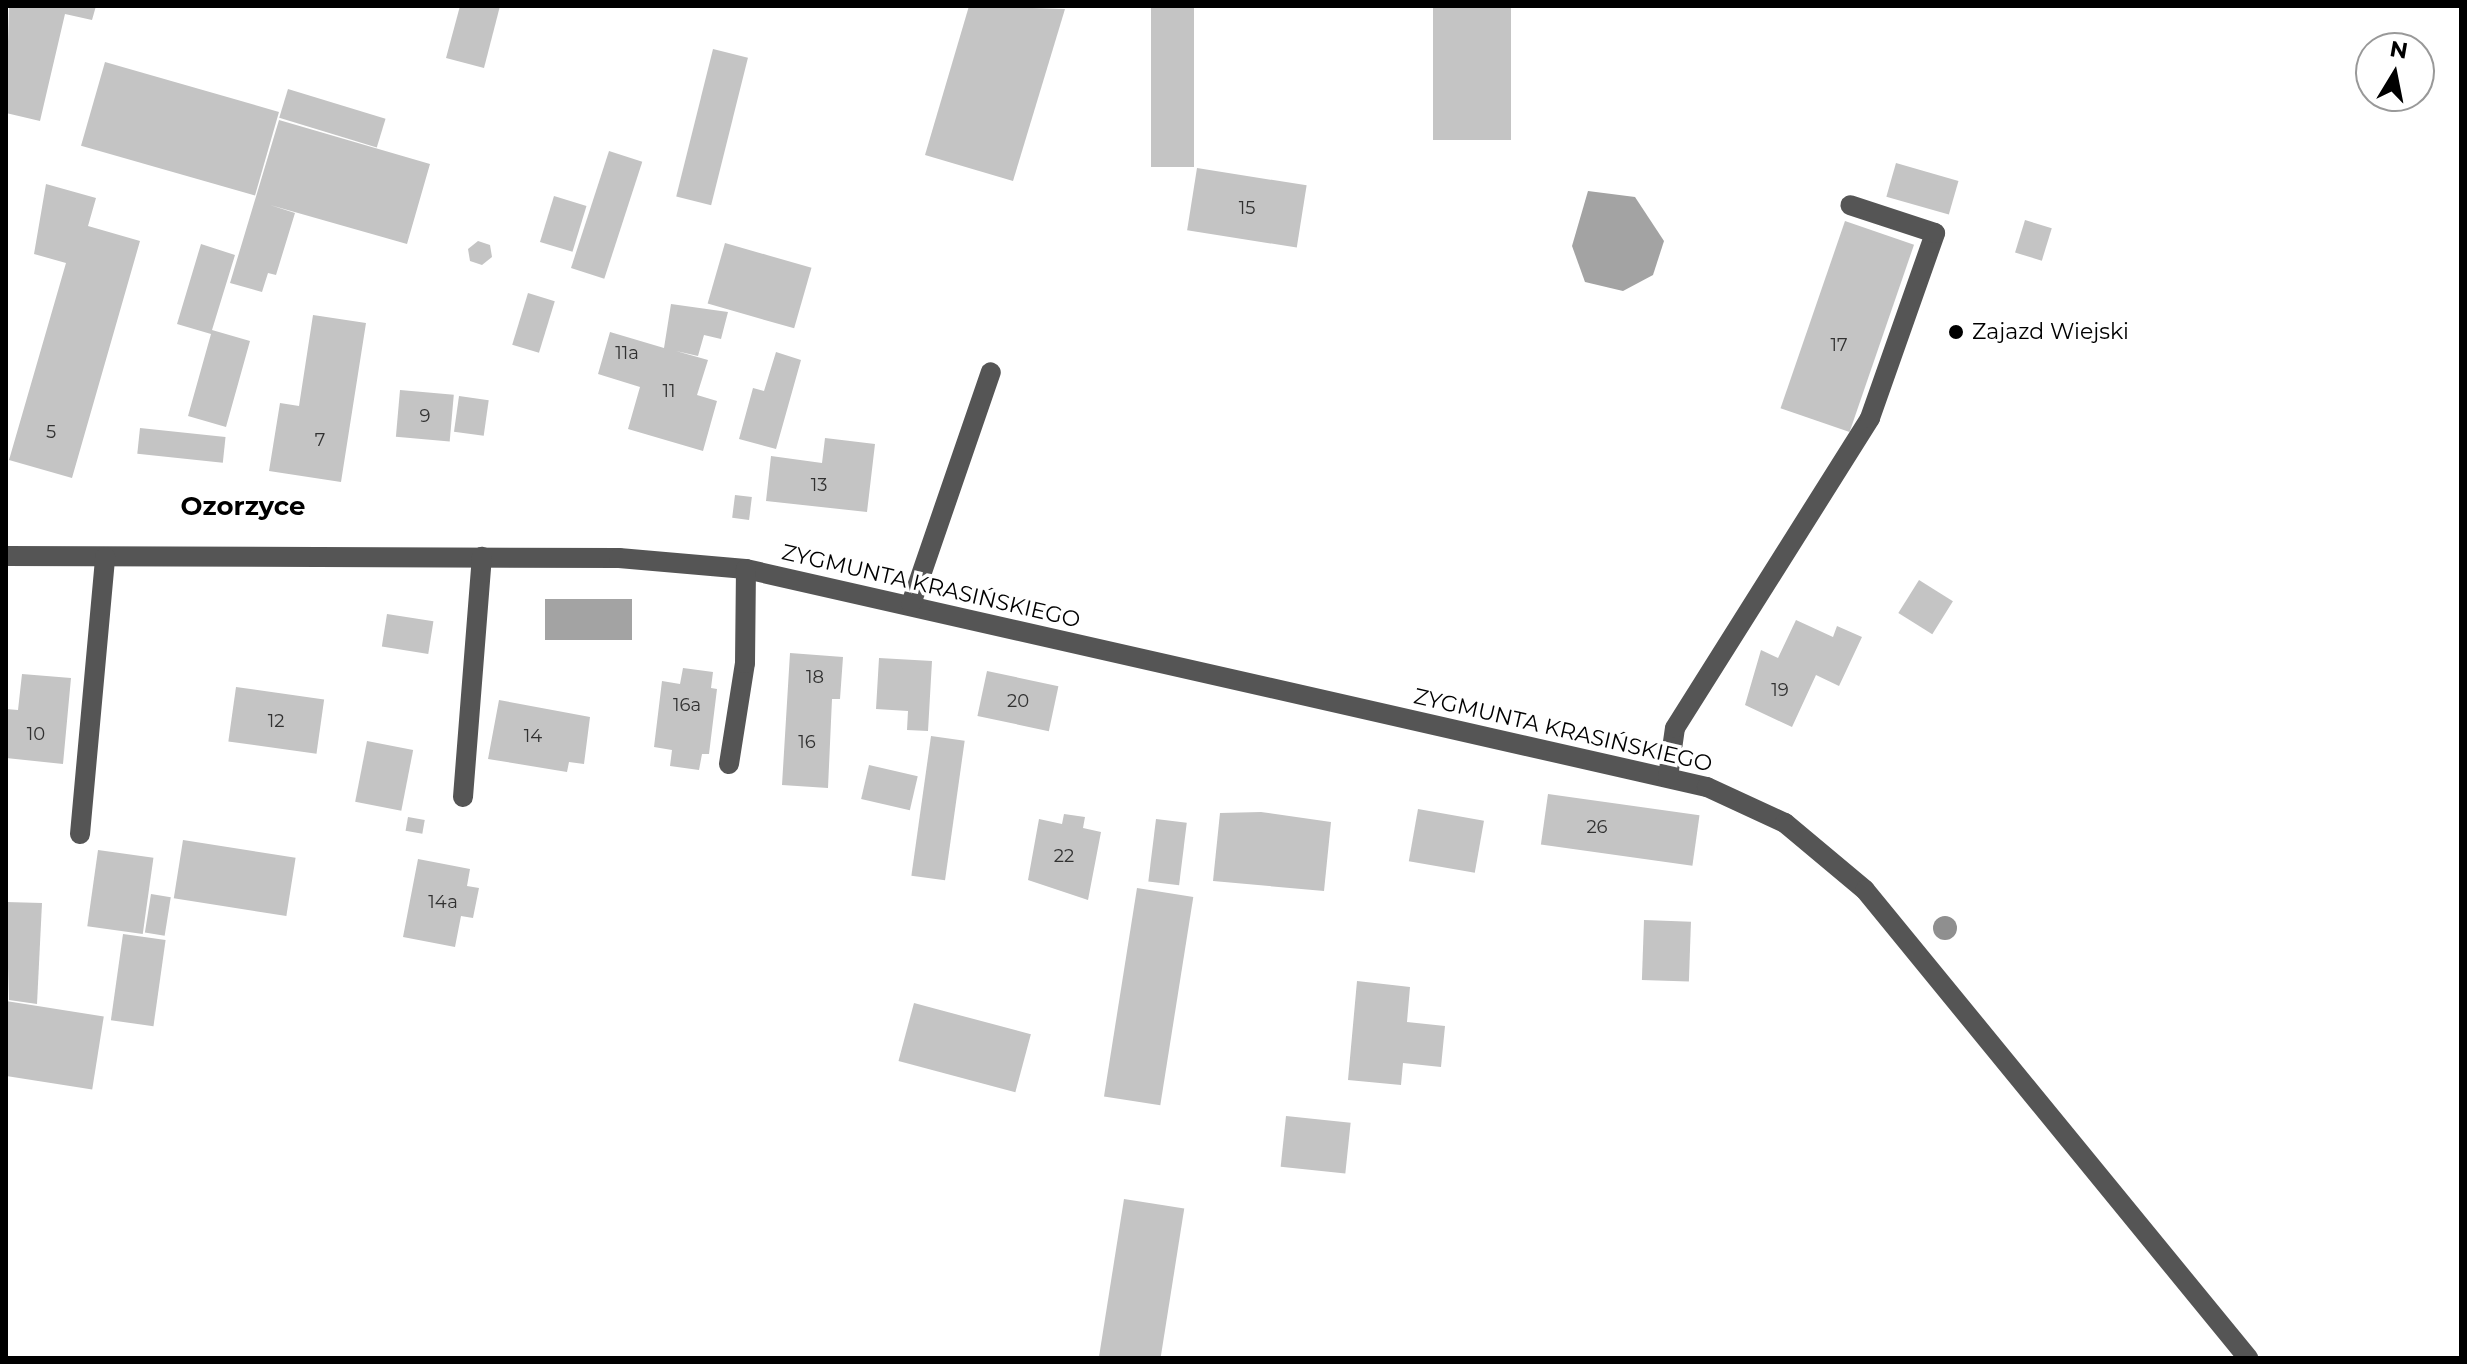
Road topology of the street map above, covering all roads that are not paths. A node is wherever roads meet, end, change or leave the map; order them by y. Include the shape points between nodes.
1 (1850, 205) dead end
2 (991, 372) dead end
3 (6, 556) edge
4 (105, 557) junction
5 (482, 557) junction
6 (746, 569) junction
7 (911, 604) junction
8 (729, 764) dead end
9 (1668, 777) junction
10 (463, 797) dead end
11 (80, 834) dead end
12 (2248, 1358) edge

1 - 9 street via 1935,233 1870,418 1675,728
2 - 7 street
3 - 4 street, ZYGMUNTA KRASIŃSKIEGO
4 - 5 street, ZYGMUNTA KRASIŃSKIEGO
4 - 11 street
5 - 6 street, ZYGMUNTA KRASIŃSKIEGO
5 - 10 street
6 - 7 street, ZYGMUNTA KRASIŃSKIEGO
6 - 8 street via 745,663
7 - 9 street, ZYGMUNTA KRASIŃSKIEGO
9 - 12 street, ZYGMUNTA KRASIŃSKIEGO via 1747,802 1815,845 1923,957

